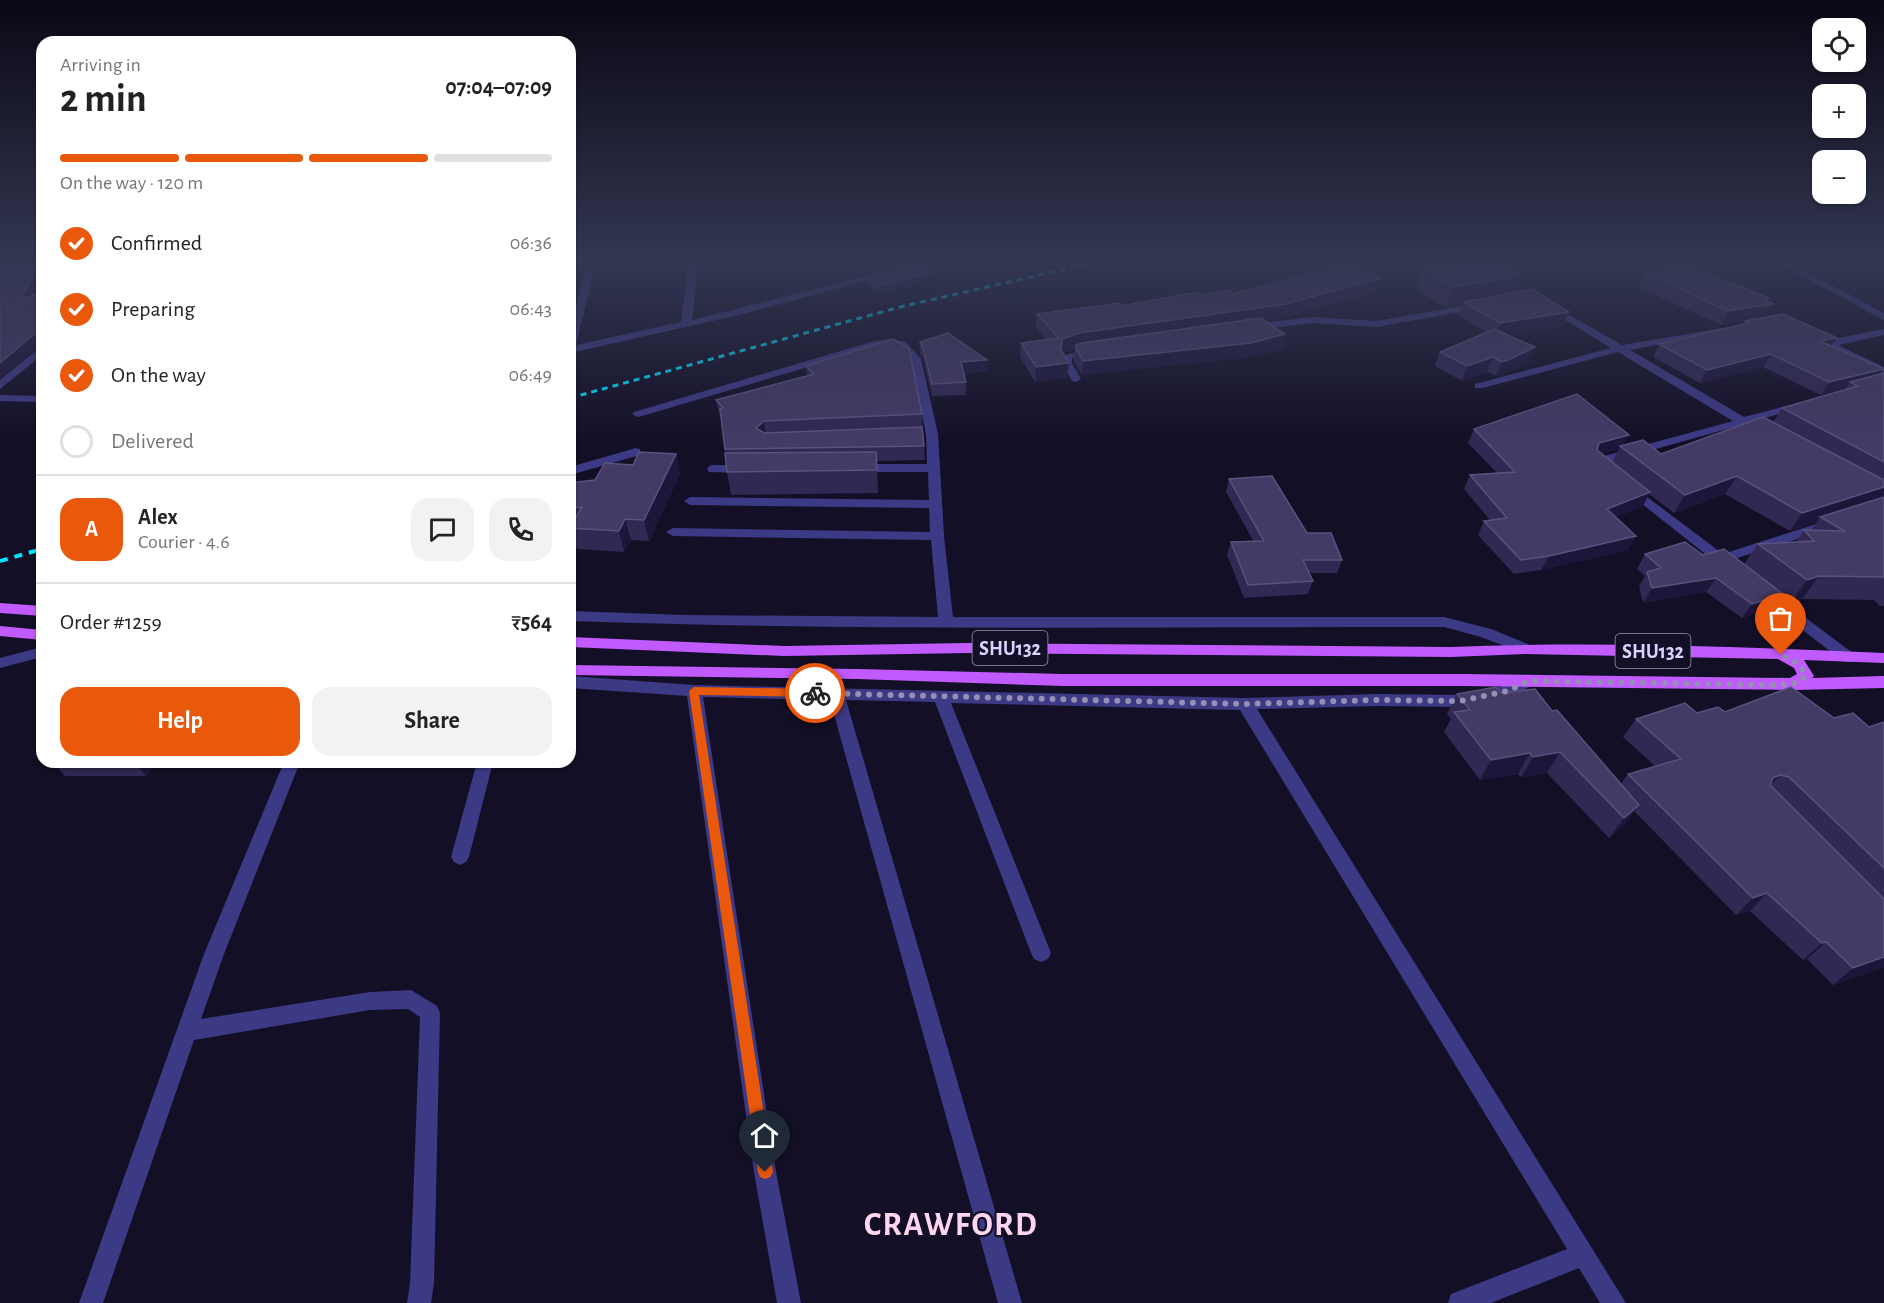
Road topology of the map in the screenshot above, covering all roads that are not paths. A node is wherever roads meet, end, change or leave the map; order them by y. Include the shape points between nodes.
1 (695, 322) edge
2 (1298, 322) edge
3 (1332, 322) edge
4 (1397, 322) edge
5 (1574, 322) edge
6 (686, 324) joint
7 (1734, 328) edge
8 (1239, 329) edge
9 (1802, 331) edge
10 (1884, 332) edge
11 (1827, 344) junction
12 (576, 348) edge
13 (1101, 349) edge
14 (1618, 349) junction
15 (36, 355) edge
16 (1884, 370) edge
17 (1076, 379) dead end
18 (0, 386) edge
19 (1479, 386) dead end
20 (0, 398) edge
21 (36, 399) edge
22 (1806, 404) edge
23 (638, 414) dead end
24 (1740, 421) junction
25 (1771, 437) edge
26 (636, 452) edge
27 (840, 468) edge
28 (932, 468) junction
29 (576, 469) edge
30 (713, 469) dead end
31 (759, 469) edge
32 (690, 501) dead end
33 (936, 504) junction
34 (1830, 525) edge
35 (673, 532) dead end
36 (937, 536) junction
37 (1721, 560) junction
38 (0, 608) edge
39 (36, 611) edge
40 (576, 615) edge
41 (946, 622) junction
42 (0, 632) edge
43 (36, 635) edge
44 (576, 642) edge
45 (1525, 649) junction
46 (36, 654) edge
47 (1781, 655) junction
48 (1849, 658) junction
49 (1884, 658) edge
50 (0, 663) edge
51 (576, 670) edge
52 (1529, 681) junction
53 (576, 682) edge
54 (1884, 682) edge
55 (1793, 684) junction
56 (694, 691) junction
57 (836, 693) junction
58 (940, 696) junction
59 (1245, 704) junction
60 (290, 768) edge
61 (483, 768) edge
62 (460, 857) dead end
63 (1041, 953) dead end
64 (187, 1031) junction
65 (1584, 1254) junction
66 (91, 1303) edge
67 (419, 1303) edge
68 (789, 1303) edge
69 (1010, 1303) edge
70 (1460, 1303) edge
71 (1614, 1303) edge

1 - 6 street
2 - 8 street
3 - 4 street
5 - 14 street
6 - 12 street
7 - 14 street
9 - 11 street
10 - 11 street
11 - 16 street
13 - 17 street via 1067,356
14 - 19 street
14 - 24 street
15 - 18 street
20 - 21 street
22 - 24 street
23 - 28 street via 875,344 902,344 916,359
24 - 25 street
24 - 37 street via 1597,462
26 - 29 street
27 - 28 street
28 - 33 street
30 - 31 street
32 - 33 street
33 - 36 street
34 - 37 street
35 - 36 street
36 - 41 street
37 - 48 street
38 - 39 main road
40 - 41 street
41 - 45 street via 1444,622
42 - 43 main road
44 - 45 main road, SHU132 via 784,651
45 - 47 main road, SHU132
46 - 50 street
47 - 48 main road, SHU132
47 - 55 main road via 1799,664 1806,676
48 - 49 main road, SHU132
51 - 52 main road, SHU132 via 1063,680
52 - 55 main road, SHU132
52 - 59 street via 1507,691 1461,701
53 - 56 street
54 - 55 main road
56 - 57 street
56 - 68 street via 765,1172
57 - 58 street
57 - 69 street
58 - 59 street
58 - 63 street
59 - 65 street
60 - 64 street
61 - 62 street
64 - 66 street
64 - 67 street via 370,1001 411,999 430,1013
65 - 70 street
65 - 71 street

